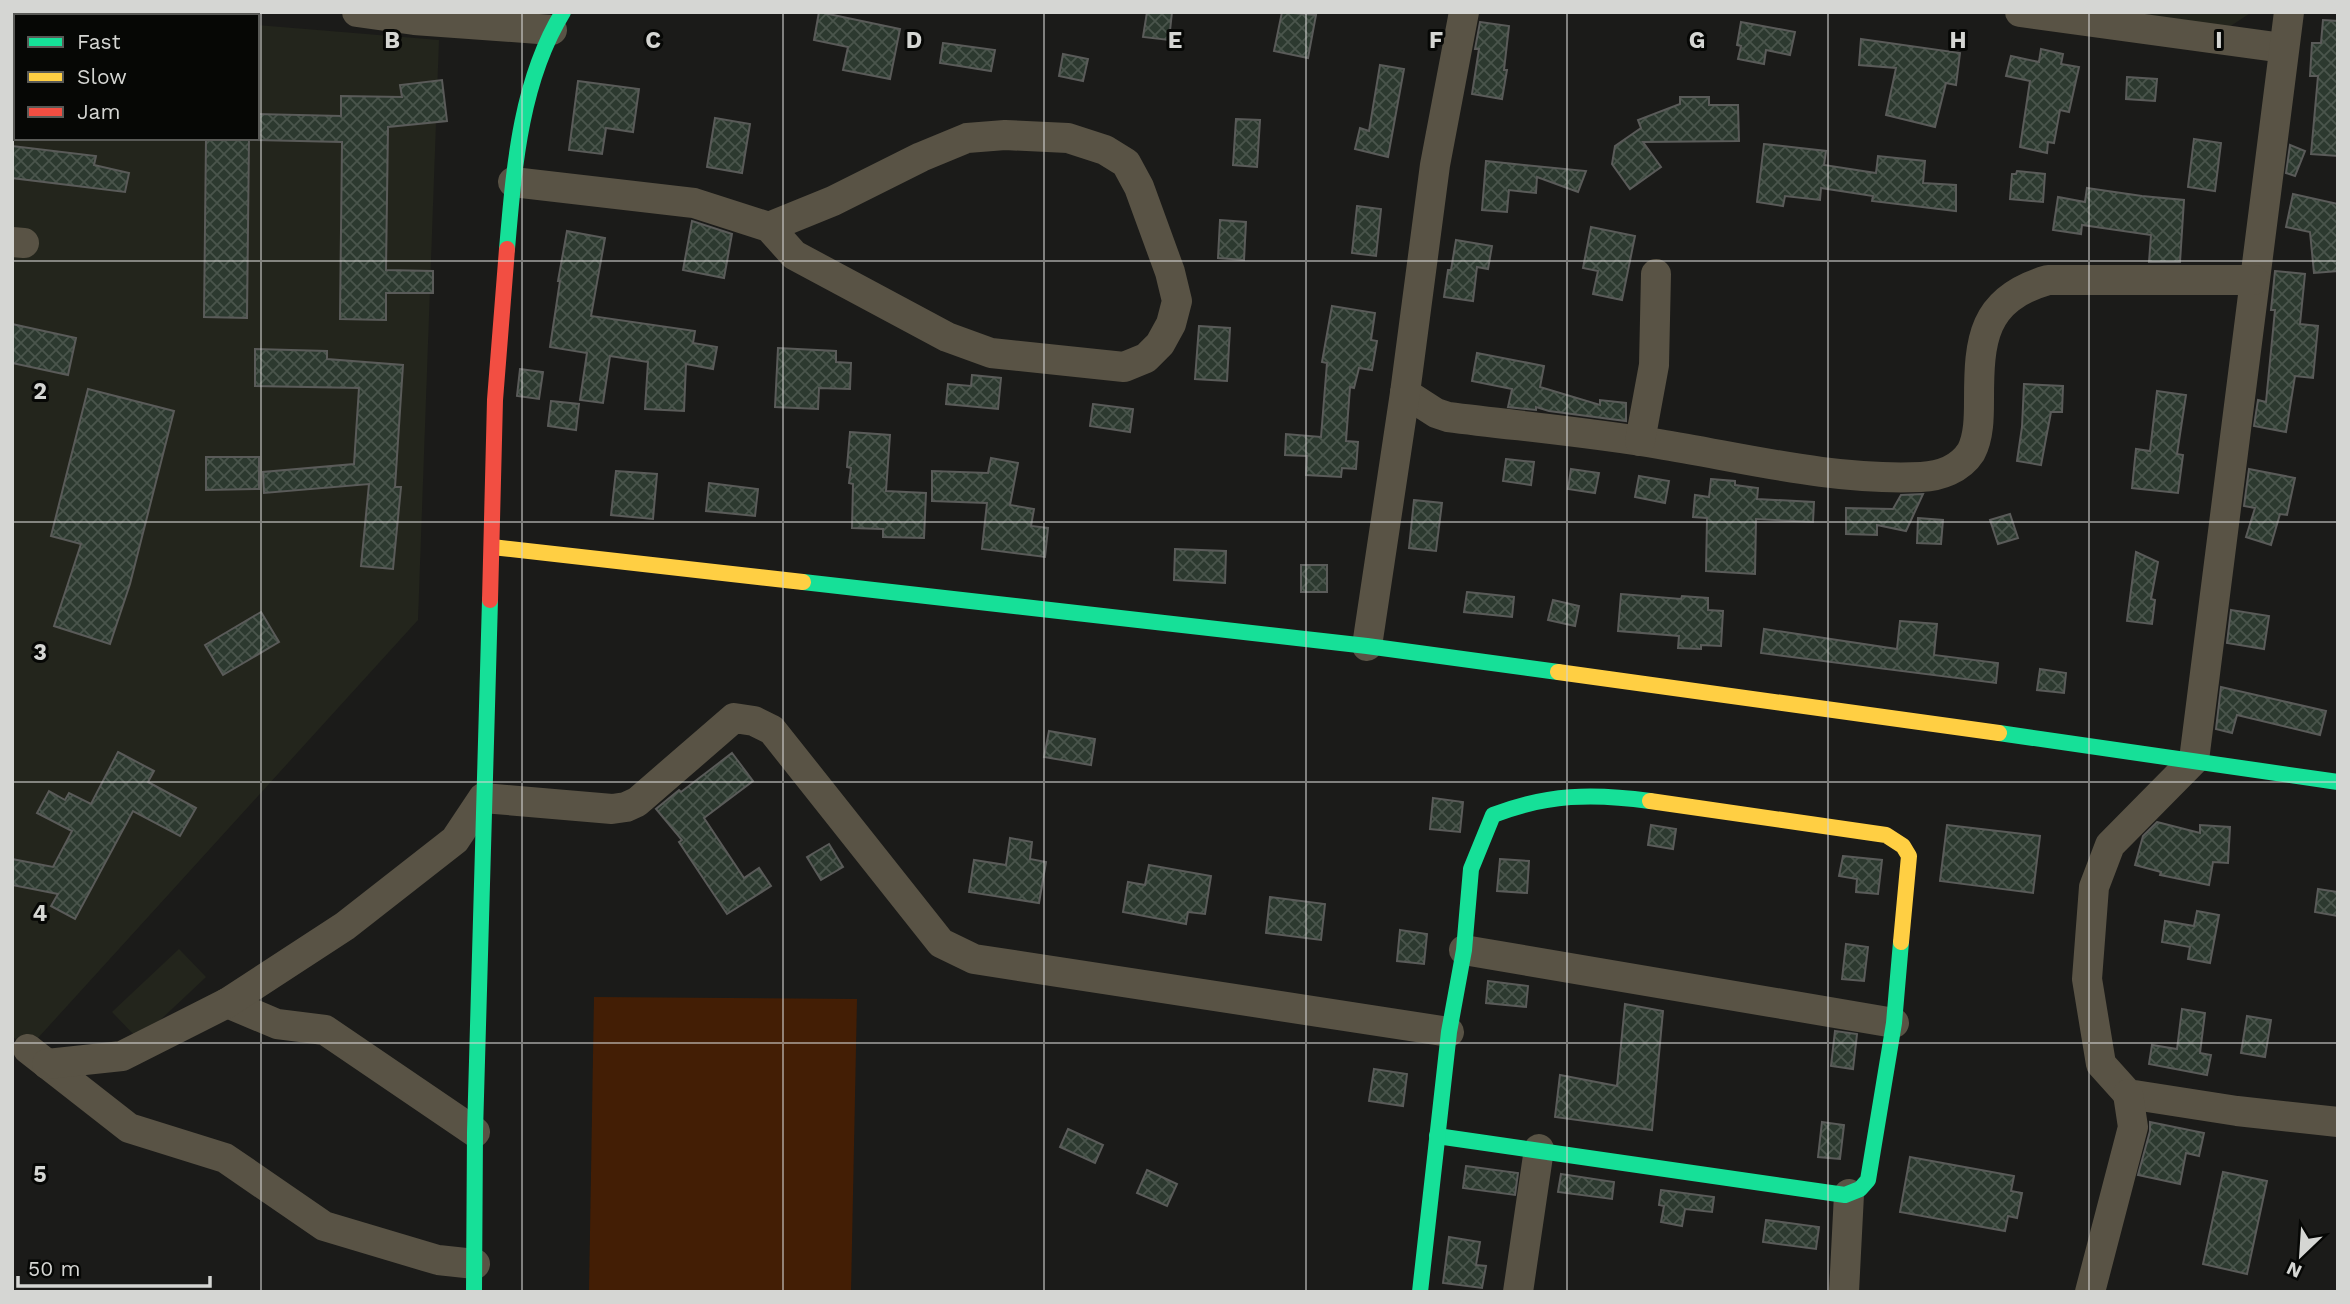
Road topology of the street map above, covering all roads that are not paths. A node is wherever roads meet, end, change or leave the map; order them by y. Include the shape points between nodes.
1 (357, 12) edge
2 (1464, 12) edge
3 (2020, 12) edge
4 (2289, 12) edge
5 (558, 21) edge
6 (2283, 48) junction
7 (513, 182) junction
8 (769, 228) junction
9 (1656, 274) dead end
10 (2254, 280) junction
11 (1405, 393) junction
12 (1640, 441) junction
13 (492, 547) junction
14 (1367, 646) junction
15 (2194, 760) junction
16 (2338, 782) edge
17 (483, 798) junction
18 (1464, 950) junction
19 (228, 1003) junction
20 (1894, 1023) junction
21 (1448, 1032) junction
22 (2128, 1094) junction
23 (2338, 1122) edge
24 (475, 1132) junction
25 (1437, 1136) junction
26 (1539, 1149) junction
27 (1849, 1194) junction
28 (475, 1278) edge
29 (1420, 1292) edge
30 (1518, 1292) edge
31 (1844, 1292) edge
32 (2090, 1292) edge

1 - 5 street via 414,20
2 - 11 street via 1435,165
3 - 6 street
4 - 6 street
5 - 7 street via 536,70
6 - 10 street
7 - 8 street via 694,203
7 - 13 street via 495,401
8 - 8 street via 967,138 1068,138 1105,150 1126,163 1139,187 1177,301 1160,344 1146,358 1124,367 991,353 947,337 794,255
9 - 12 street via 1654,365
10 - 12 street via 2048,280 2014,295 1994,314 1984,334 1979,355 1979,422 1971,451 1953,470 1924,477 1845,474
10 - 15 street
11 - 12 street via 1448,417
11 - 14 street
13 - 14 street
13 - 17 street
14 - 15 street
15 - 16 street
15 - 22 street via 2110,845 2094,887 2087,979 2094,1026 2101,1064
17 - 19 street via 455,840 345,926
17 - 21 street via 626,807 734,718 754,721 772,730 941,943 974,959
17 - 24 street
18 - 20 street
18 - 20 street via 1471,869 1493,815 1510,806 1553,796 1623,797 1886,835 1909,856
18 - 21 street
19 - 24 street via 277,1024 325,1030
19 - 28 street via 121,1056 38,1057 129,1128 225,1158 324,1226 438,1260
20 - 27 street via 1868,1180
21 - 25 street
22 - 23 street
22 - 32 street via 2133,1127
24 - 28 street
25 - 26 street
25 - 29 street
26 - 27 street
26 - 30 street
27 - 31 street

